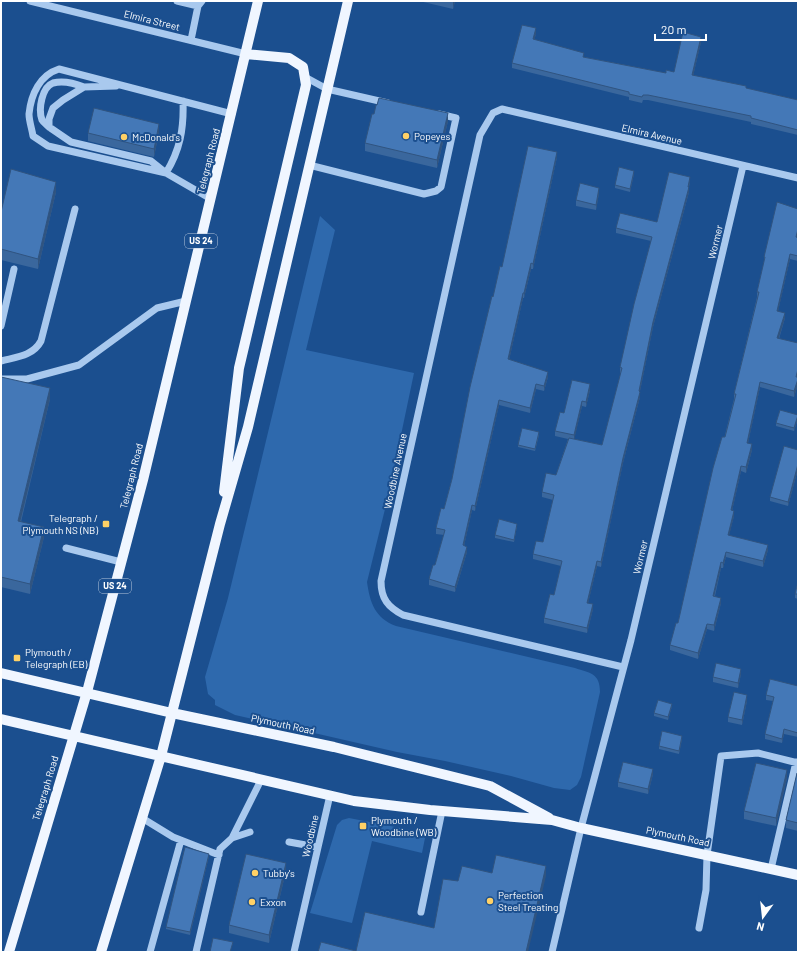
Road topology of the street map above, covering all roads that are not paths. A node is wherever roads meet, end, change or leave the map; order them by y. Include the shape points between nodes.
1 (30, 1) edge
2 (177, 1) edge
3 (258, 1) edge
4 (348, 1) edge
5 (200, 4) edge
6 (191, 40) junction
7 (246, 54) junction
8 (305, 77) junction
9 (124, 86) junction
10 (84, 87) junction
11 (328, 89) junction
12 (183, 101) junction
13 (395, 104) edge
14 (502, 109) joint
15 (433, 113) edge
16 (232, 114) junction
17 (49, 127) junction
18 (309, 165) junction
19 (743, 166) junction
20 (166, 174) junction
21 (798, 178) edge
22 (211, 199) junction
23 (75, 209) dead end
24 (14, 269) edge
25 (186, 301) junction
26 (1, 326) edge
27 (1, 361) edge
28 (1, 379) edge
29 (220, 524) junction
30 (66, 548) dead end
31 (121, 562) junction
32 (623, 667) junction
33 (1, 673) edge
34 (87, 692) junction
35 (172, 713) junction
36 (1, 719) edge
37 (74, 736) junction
38 (161, 756) junction
39 (797, 762) edge
40 (261, 780) junction
41 (330, 795) junction
42 (442, 811) junction
43 (142, 818) junction
44 (552, 820) junction
45 (581, 828) junction
46 (250, 832) dead end
47 (232, 838) junction
48 (181, 840) junction
49 (289, 842) dead end
50 (317, 848) junction
51 (219, 855) junction
52 (707, 855) junction
53 (771, 869) junction
54 (798, 875) edge
55 (420, 912) dead end
56 (699, 928) dead end
57 (9, 952) edge
58 (101, 952) edge
59 (150, 952) edge
60 (196, 952) edge
61 (294, 952) edge
62 (552, 952) edge

1 - 6 street, Elmira Street
2 - 5 street
3 - 7 main road, Telegraph Road / US 24
4 - 11 main road
5 - 6 street
6 - 7 street, Elmira Street
7 - 8 main road via 289,58 303,67
7 - 16 main road, Telegraph Road / US 24
8 - 11 street
8 - 29 main road via 306,85 239,368
9 - 10 street
9 - 12 street
9 - 20 street via 59,69 50,72 43,77 33,95 29,115 33,136 48,146
10 - 17 street via 53,108
10 - 17 street via 66,81 52,84 45,89 41,104 42,120
11 - 13 street
11 - 18 main road
12 - 16 street
12 - 20 street via 181,140
14 - 19 street, Elmira Avenue
14 - 32 street, Woodbine Avenue via 493,113 480,135 381,581 381,591 384,600 392,609 403,615
15 - 18 street via 456,118 441,187 436,191 424,194
16 - 22 main road, Telegraph Road / US 24
17 - 20 street via 71,142 151,161
18 - 29 main road via 248,427
19 - 21 street, Elmira Avenue
19 - 32 street, Wormer
20 - 22 street
22 - 25 main road, Telegraph Road / US 24
23 - 27 street via 42,341 37,348 26,354
24 - 26 street
25 - 28 street via 157,308 79,365 27,379
25 - 31 main road, Telegraph Road / US 24
29 - 35 main road
30 - 31 street
31 - 34 main road, Telegraph Road / US 24
32 - 45 street, Wormer
33 - 34 main road, Plymouth Road
34 - 35 main road, Plymouth Road
34 - 37 main road, Telegraph Road / US 24
35 - 38 main road
35 - 44 main road, Plymouth Road via 334,747 490,786
36 - 37 main road, Plymouth Road
37 - 38 main road, Plymouth Road
37 - 57 main road, Telegraph Road / US 24
38 - 40 main road, Plymouth Road
38 - 43 main road
39 - 52 street via 758,753 721,756
39 - 53 street
40 - 41 main road, Plymouth Road
40 - 47 street
41 - 42 main road, Plymouth Road via 365,803
41 - 50 street, Woodbine
42 - 44 main road, Plymouth Road
42 - 55 street
43 - 48 street
43 - 58 main road
44 - 45 main road, Plymouth Road
45 - 52 main road, Plymouth Road
45 - 62 street, Wormer
46 - 47 street
47 - 51 street via 220,849
48 - 51 street
48 - 59 street
49 - 50 street
50 - 61 street, Woodbine
51 - 60 street
52 - 53 main road, Plymouth Road
52 - 56 street via 706,890
53 - 54 main road, Plymouth Road

